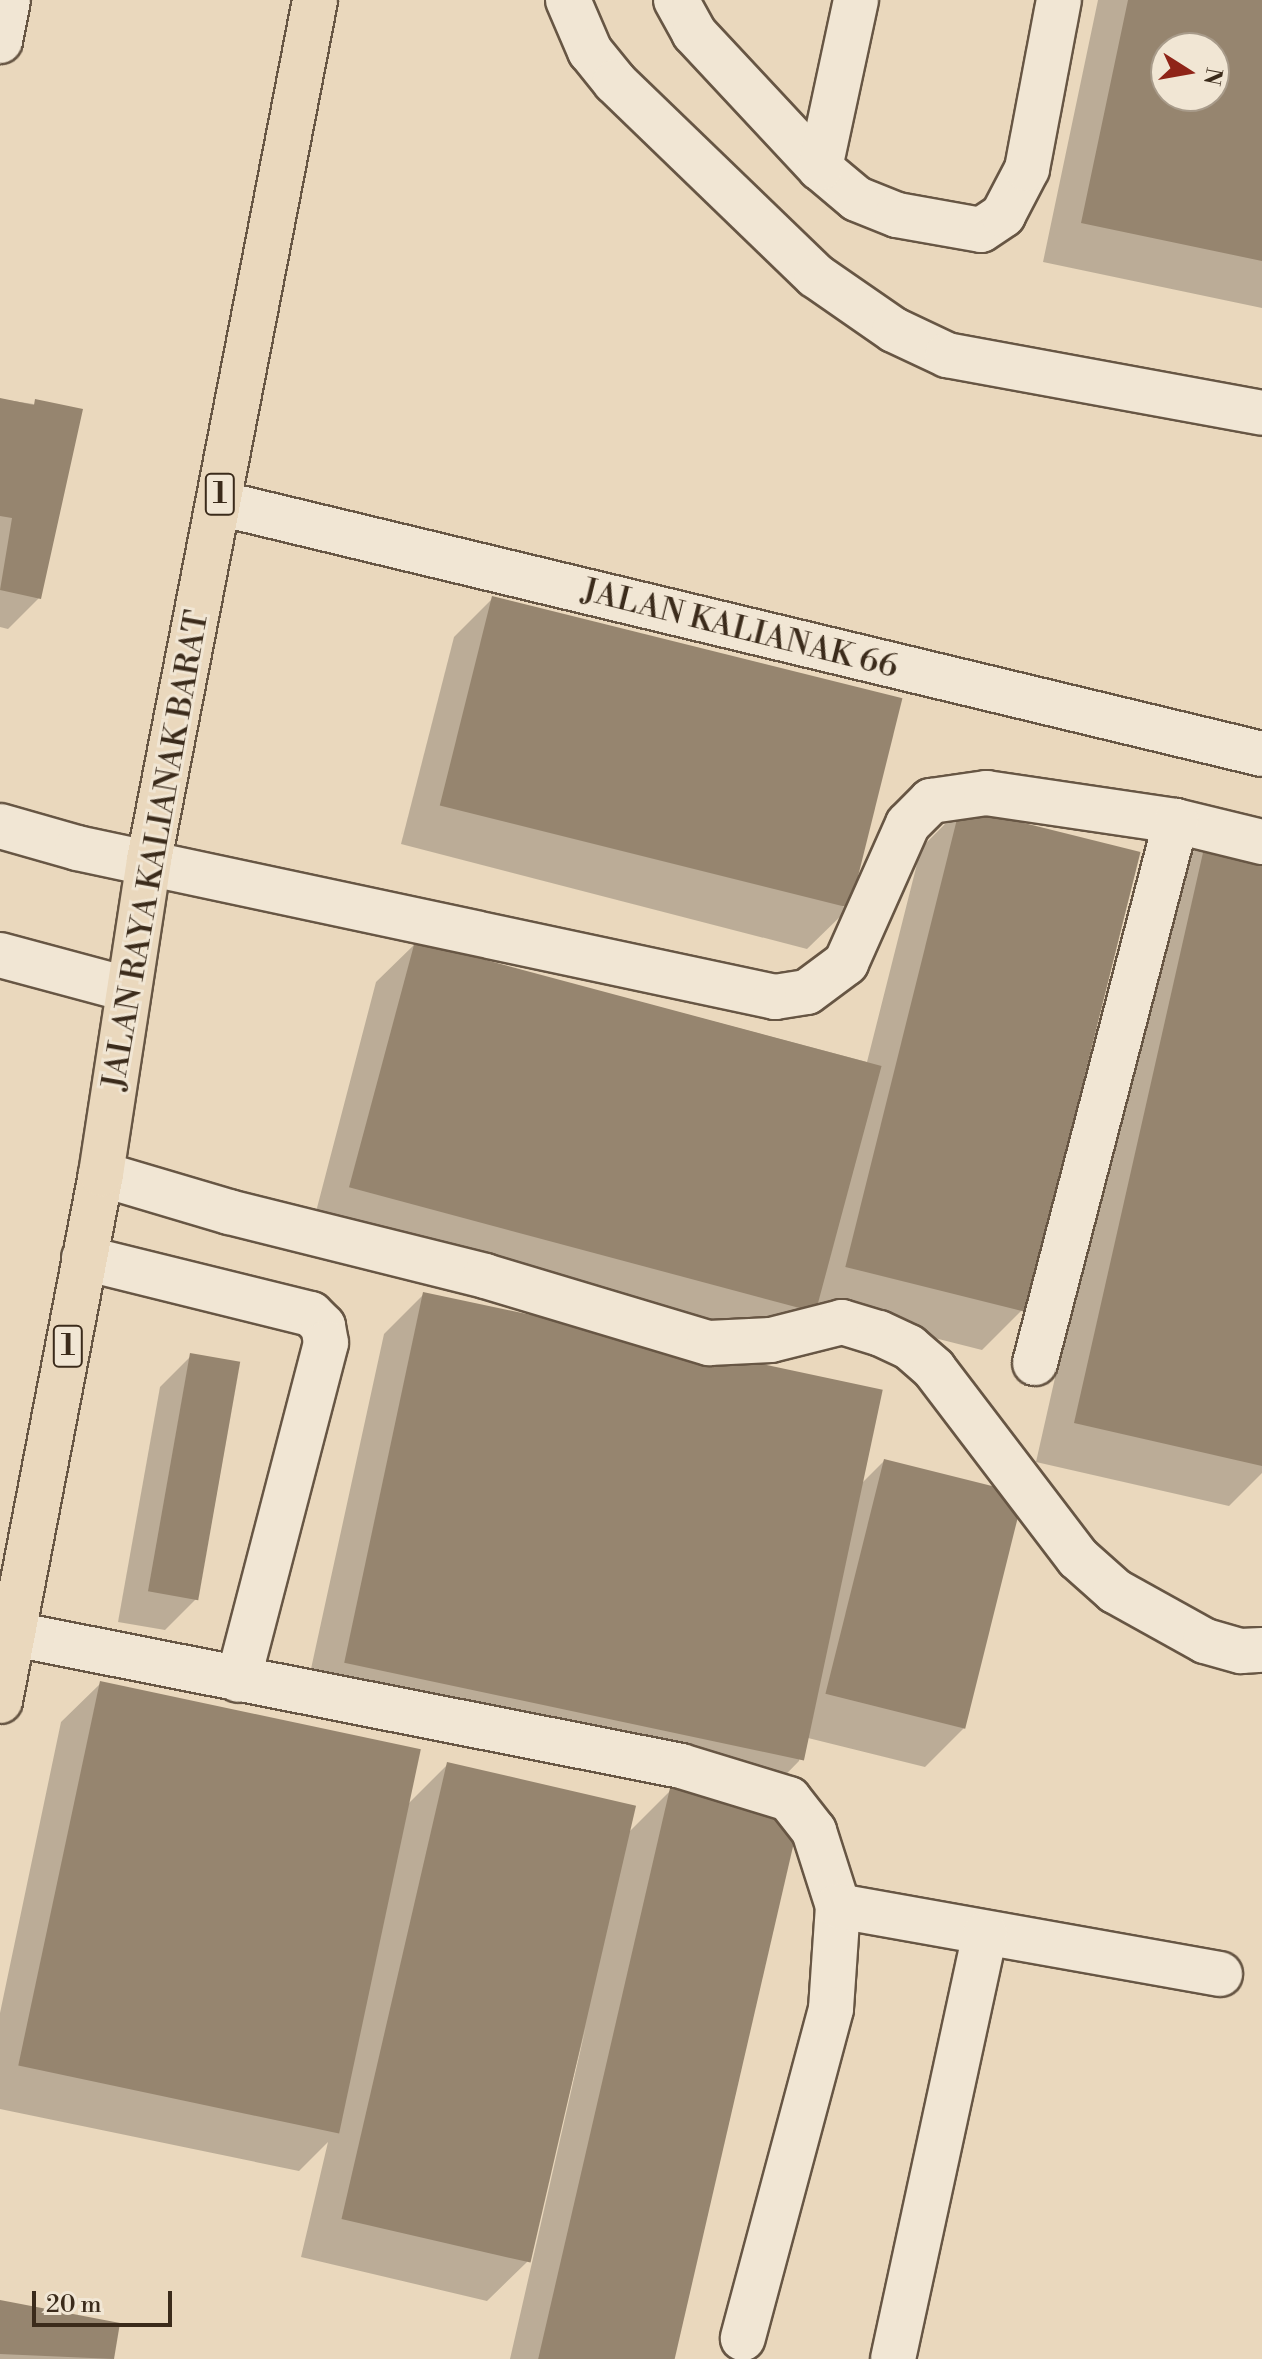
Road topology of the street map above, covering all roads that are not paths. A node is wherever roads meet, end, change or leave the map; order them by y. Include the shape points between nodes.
1 (8, 0) edge
2 (315, 0) edge
3 (568, 0) edge
4 (676, 0) edge
5 (856, 0) edge
6 (1059, 0) edge
7 (0, 41) edge
8 (820, 168) junction
9 (1262, 413) edge
10 (219, 503) junction
11 (1262, 754) edge
12 (1176, 821) junction
13 (0, 826) edge
14 (1262, 842) edge
15 (149, 860) junction
16 (0, 955) edge
17 (127, 989) junction
18 (101, 1174) junction
19 (84, 1258) junction
20 (1035, 1363) dead end
21 (14, 1634) junction
22 (1262, 1650) edge
23 (238, 1680) junction
24 (0, 1701) edge
25 (838, 1906) junction
26 (985, 1934) junction
27 (1220, 1974) dead end
28 (743, 2338) dead end
29 (893, 2359) edge

1 - 7 lane
2 - 10 highway, JALAN RAYA KALIANAK BARAT / 1
3 - 9 lane via 590,51 615,82 816,276 894,330 947,355
4 - 8 lane via 694,33
5 - 8 lane
6 - 8 lane via 1027,169 1003,215 981,230 897,215 857,199
10 - 11 lane, JALAN KALIANAK 66
10 - 15 highway, JALAN RAYA KALIANAK BARAT / 1
12 - 14 lane
12 - 15 lane via 986,793 931,801 908,824 846,963 807,992 775,997
12 - 20 lane
13 - 15 lane
15 - 17 highway, JALAN RAYA KALIANAK BARAT / 1
16 - 17 lane
17 - 18 highway, JALAN RAYA KALIANAK BARAT / 1
18 - 19 highway, JALAN RAYA KALIANAK BARAT / 1
18 - 22 lane via 485,1276 709,1343 771,1340 842,1322 879,1333 909,1347 934,1369 1078,1558 1115,1591 1205,1641 1241,1651
19 - 21 highway, JALAN RAYA KALIANAK BARAT / 1
19 - 23 lane via 311,1314 323,1326 326,1343
21 - 23 lane
21 - 24 highway, JALAN RAYA KALIANAK BARAT / 1
23 - 25 lane via 681,1766 789,1799 814,1831
25 - 26 lane
25 - 28 lane via 831,2009
26 - 27 lane
26 - 29 lane

